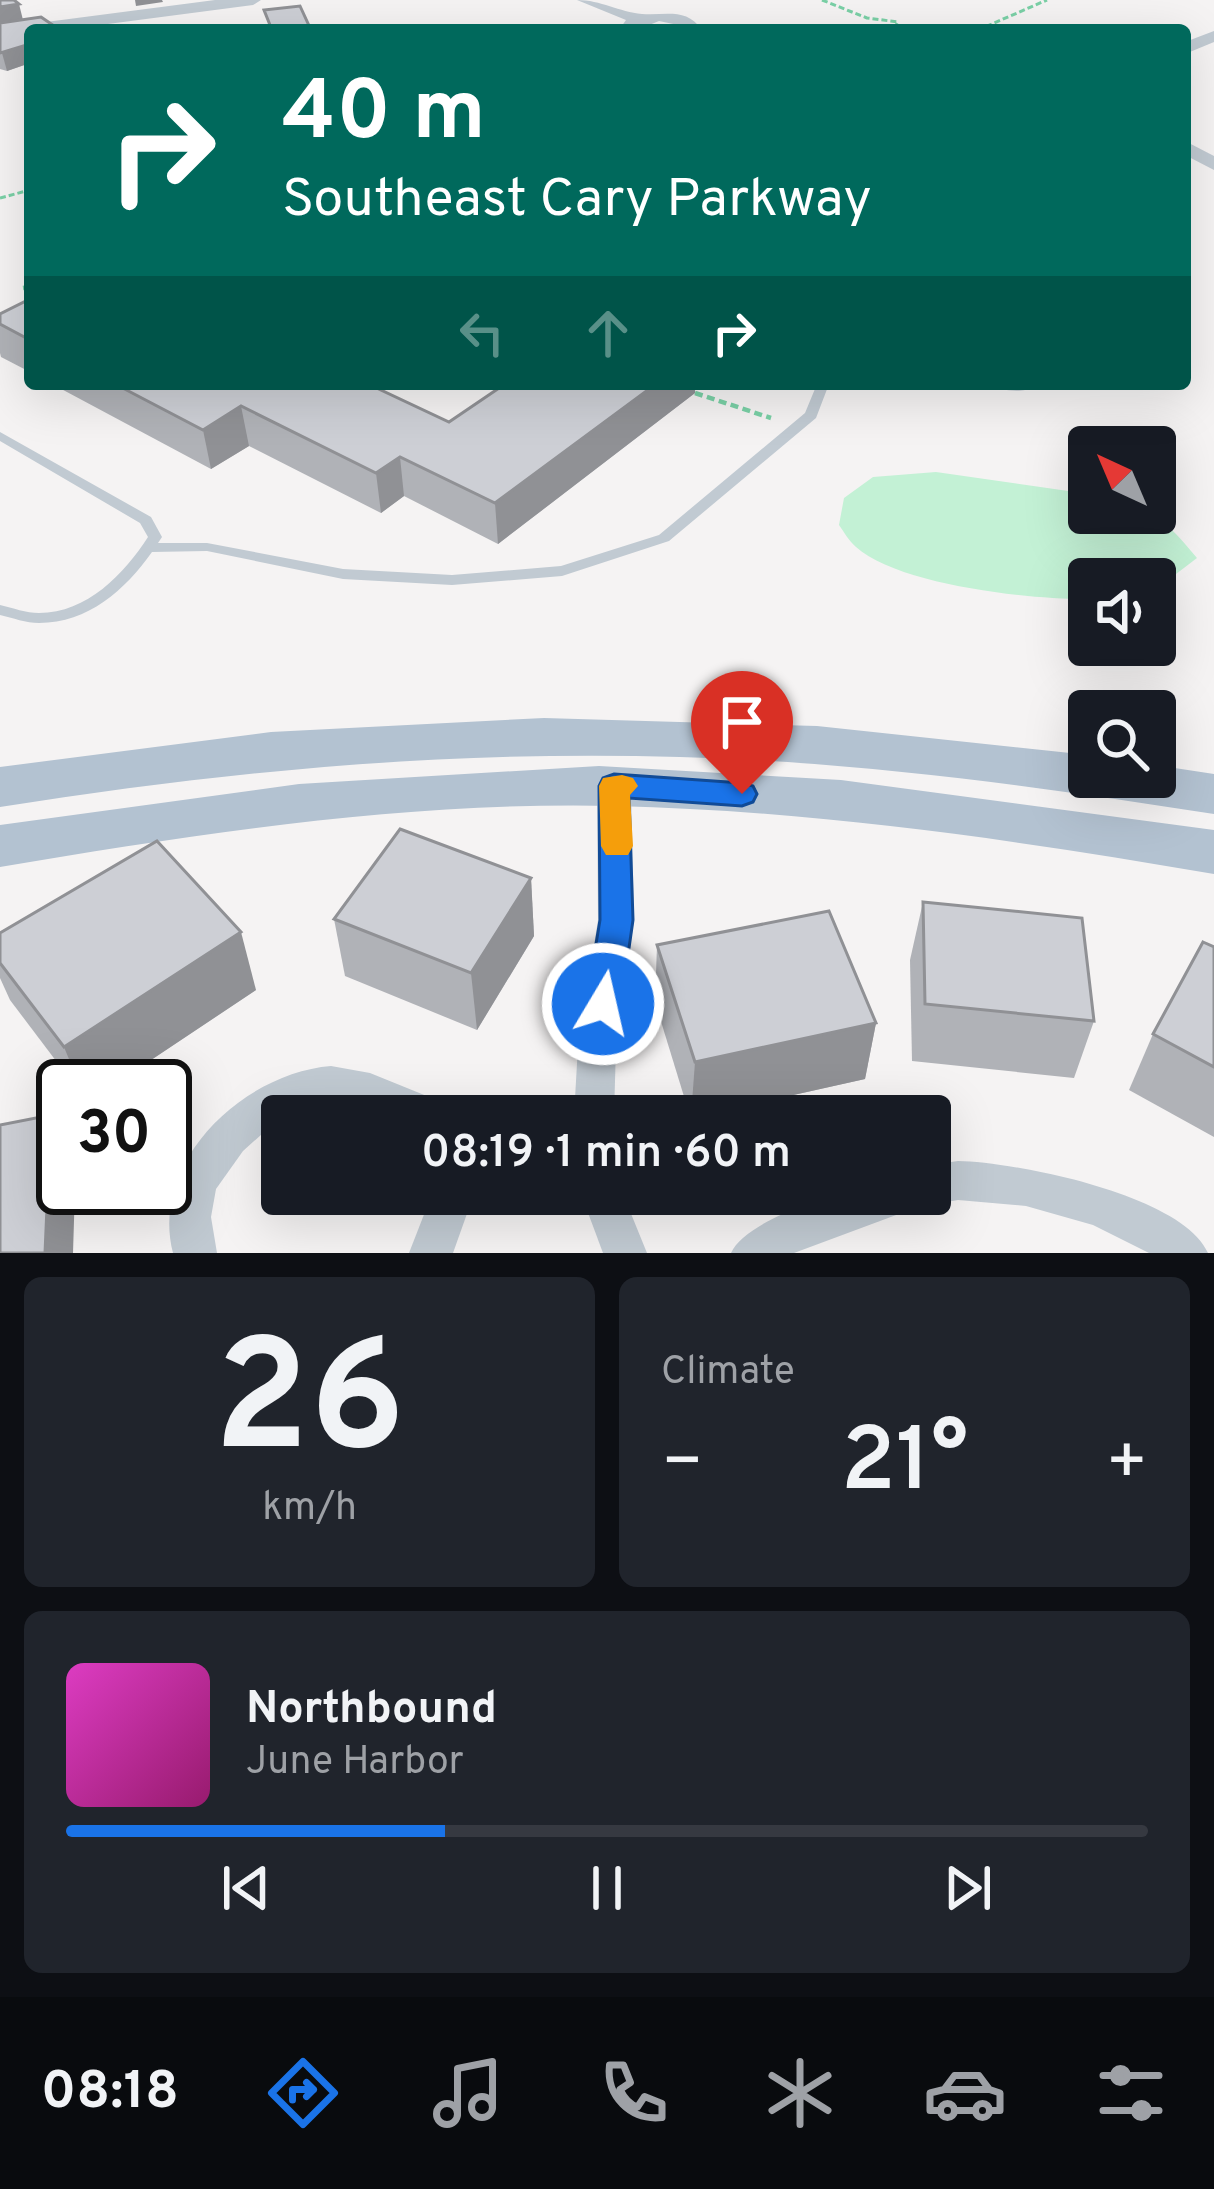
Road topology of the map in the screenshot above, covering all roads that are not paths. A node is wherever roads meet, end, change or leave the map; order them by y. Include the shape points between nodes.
1 (253, 0) edge
2 (585, 0) edge
3 (212, 6) junction
4 (71, 24) edge
5 (217, 24) edge
6 (634, 24) edge
7 (686, 24) edge
8 (821, 390) edge
9 (0, 436) edge
10 (149, 548) junction
11 (0, 610) edge
12 (1068, 772) edge
13 (614, 786) junction
14 (0, 787) edge
15 (1176, 788) edge
16 (1214, 794) edge
17 (0, 846) edge
18 (1214, 852) edge
19 (285, 1095) edge
20 (384, 1095) edge
21 (595, 1095) edge
22 (261, 1110) edge
23 (951, 1185) edge
24 (445, 1215) edge
25 (610, 1215) edge
26 (842, 1215) edge
27 (195, 1253) edge
28 (430, 1253) edge
29 (625, 1253) edge
30 (753, 1253) edge
31 (1186, 1253) edge

1 - 3 street
2 - 6 street
3 - 4 street
3 - 5 street
6 - 7 street
8 - 10 lane via 811,415 664,538 562,571 452,580 344,574 207,548
9 - 10 lane via 146,520 155,538
10 - 11 lane via 98,601 42,619
12 - 14 main road via 863,748 504,736 302,748
13 - 17 main road via 352,797
13 - 18 main road via 827,800
13 - 21 street via 616,920
15 - 16 main road
19 - 20 street via 328,1083
22 - 27 street via 219,1150 191,1200
23 - 31 street via 1019,1184 1089,1206
24 - 28 street
25 - 29 street
26 - 30 street

